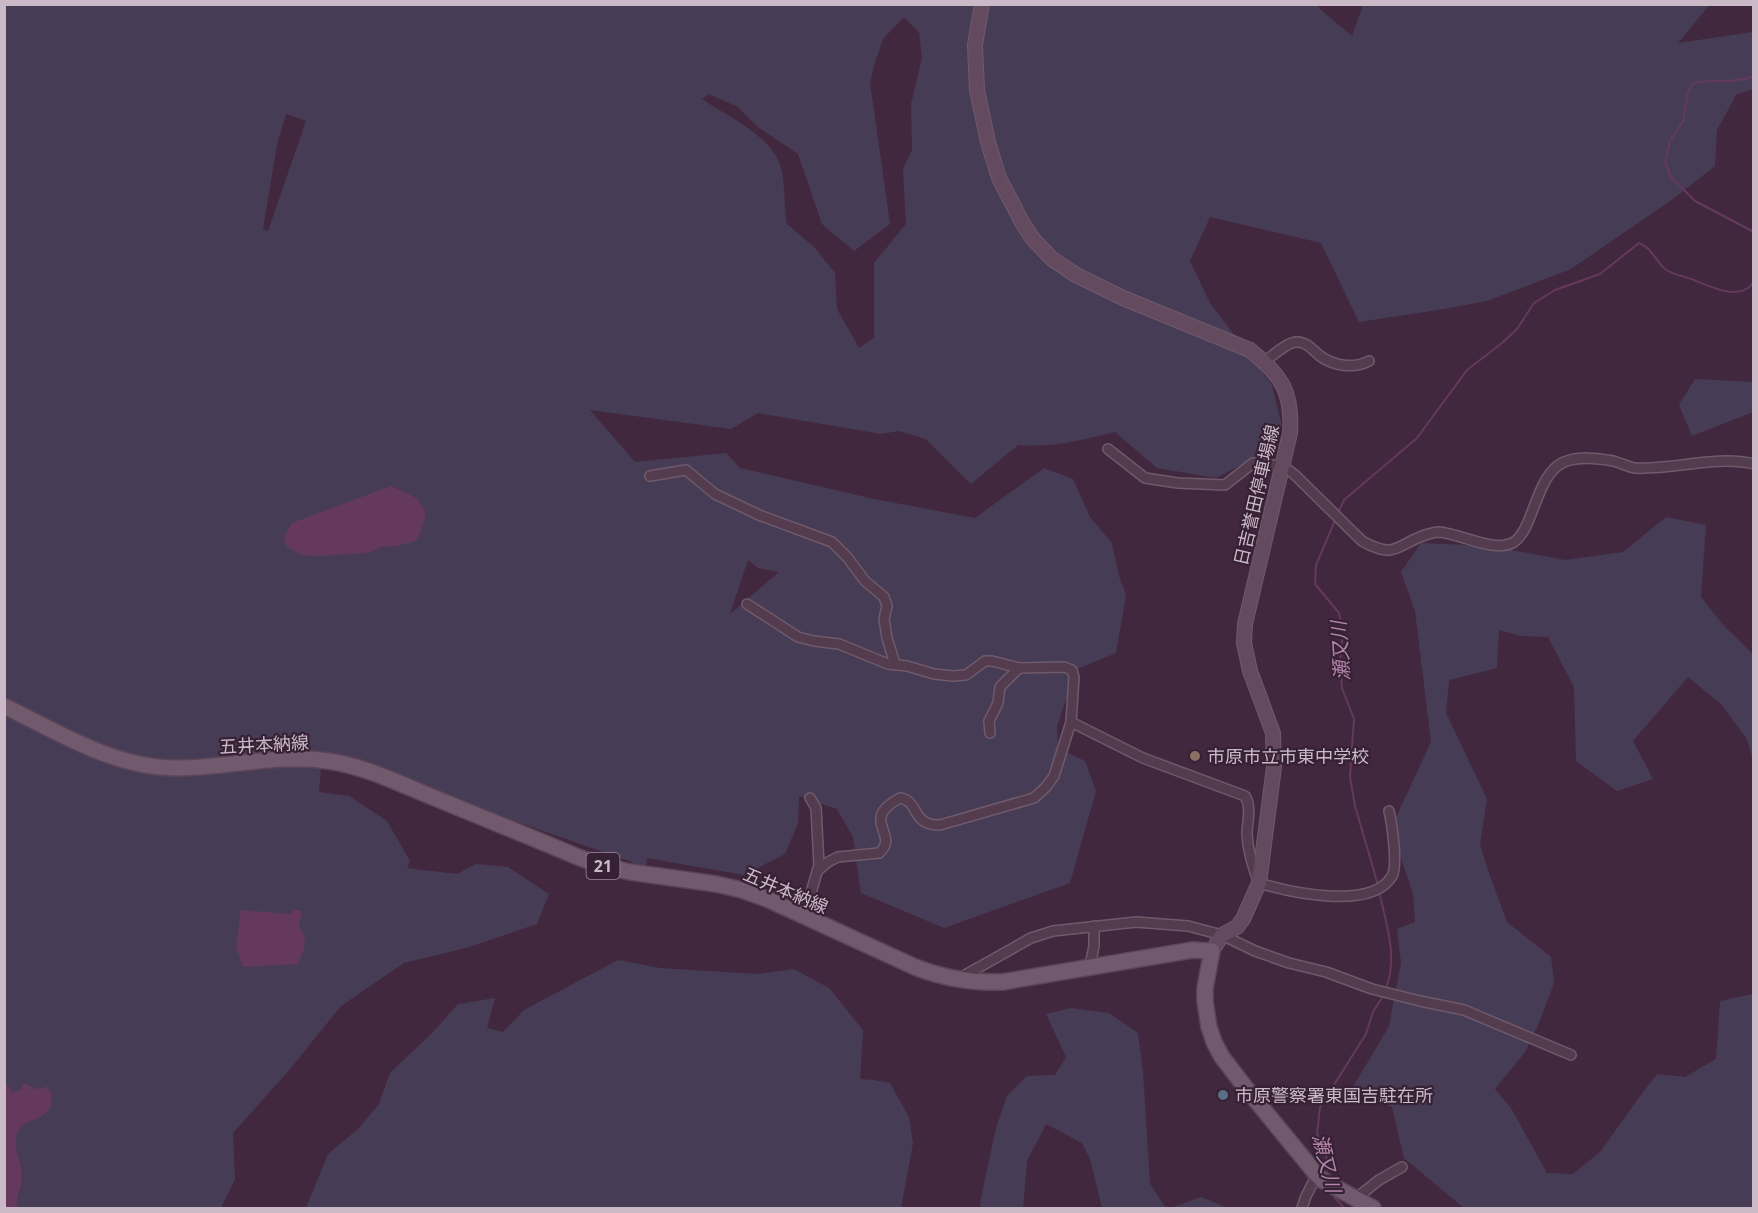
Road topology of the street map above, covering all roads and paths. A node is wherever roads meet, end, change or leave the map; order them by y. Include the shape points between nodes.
1 (982, 4) edge
2 (1369, 361) dead end
3 (1264, 362) junction
4 (1108, 449) dead end
5 (1754, 464) edge
6 (1282, 466) junction
7 (650, 476) dead end
8 (747, 604) dead end
9 (895, 664) junction
10 (1019, 668) junction
11 (4, 706) edge
12 (1071, 722) junction
13 (990, 733) dead end
14 (810, 798) dead end
15 (1389, 811) dead end
16 (817, 872) junction
17 (1259, 883) junction
18 (804, 916) junction
19 (1094, 926) junction
20 (1222, 935) junction
21 (1212, 951) junction
22 (1090, 966) junction
23 (957, 980) junction
24 (1571, 1055) dead end
25 (1402, 1167) dead end
26 (1317, 1175) junction
27 (1355, 1199) junction
28 (1302, 1209) edge
29 (1373, 1209) edge

1 - 3 main road, 日吉誉田停車場線 via 975,57 979,100 999,178 1033,239 1052,259 1076,275 1239,344
2 - 3 street via 1356,366 1330,362 1298,342
3 - 6 main road, 日吉誉田停車場線 via 1277,376 1290,402 1290,433
4 - 6 street via 1145,477 1178,483 1225,485 1253,463
5 - 6 street via 1723,460 1633,468 1581,457 1562,463 1550,474 1524,531 1515,541 1500,546 1436,532 1396,550 1374,548 1362,541
6 - 17 main road, 日吉誉田停車場線 via 1245,624 1246,656 1274,740
7 - 9 street via 686,470 715,494 832,542 865,581 885,597 886,638
8 - 9 street via 798,637 839,644
9 - 10 street via 953,676 966,675 985,661
10 - 12 street via 1072,670
10 - 13 street via 1000,687 998,703 989,721
11 - 18 main road, 五井本納線 / 21 via 89,748 136,764 184,768 303,759 346,764 603,866 742,890
12 - 16 street via 1054,776 1034,798 930,825 923,822 909,801 900,798 882,811 883,850 838,856
12 - 17 street via 1143,758 1245,796 1247,835
14 - 16 street via 816,808
15 - 17 street via 1395,865 1392,877 1380,888 1364,894 1311,895
16 - 18 street
17 - 20 main road, 日吉誉田停車場線 via 1237,927
18 - 23 main road, 五井本納線 / 21 via 915,967
19 - 20 street via 1166,923
19 - 22 street
19 - 23 street via 1031,938
20 - 21 main road, 日吉誉田停車場線
20 - 24 street via 1255,951 1372,989 1464,1010
21 - 22 main road, 五井本納線 / 21 via 1192,950
21 - 26 main road via 1205,1000 1214,1042
22 - 23 main road, 五井本納線 / 21 via 1002,982
25 - 27 street
26 - 27 main road
26 - 28 street
27 - 29 main road

